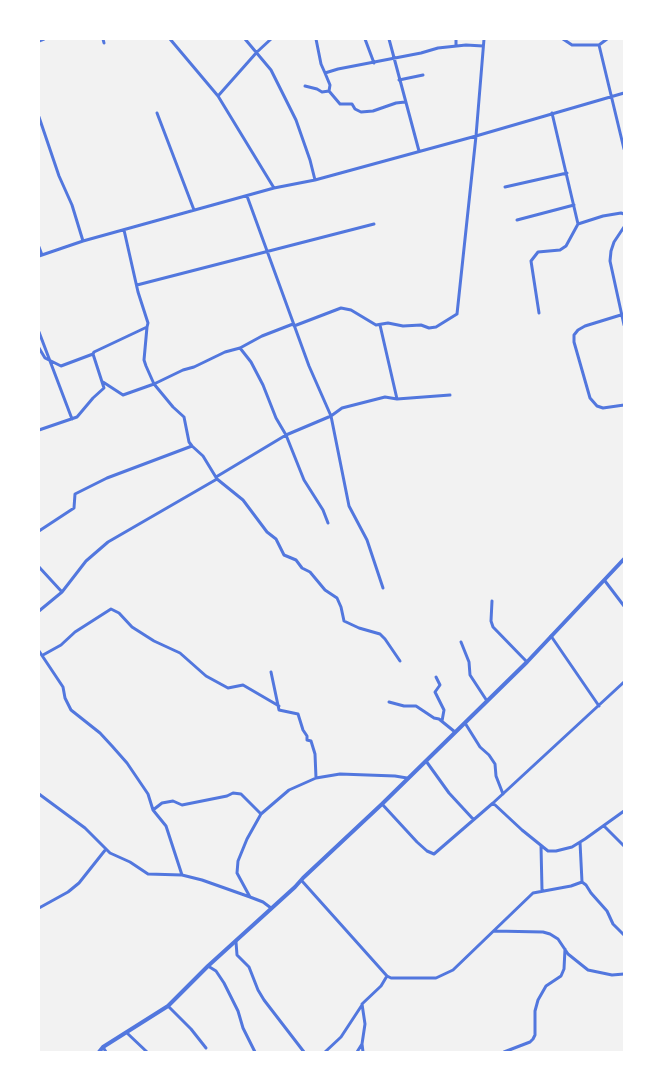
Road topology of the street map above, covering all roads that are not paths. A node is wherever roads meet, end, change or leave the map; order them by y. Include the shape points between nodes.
1 (44, 39) edge
2 (170, 39) edge
3 (245, 39) edge
4 (271, 39) edge
5 (316, 39) edge
6 (365, 39) edge
7 (389, 39) edge
8 (456, 39) edge
9 (484, 39) edge
10 (563, 39) edge
11 (608, 39) edge
12 (39, 41) edge
13 (599, 45) junction
14 (456, 46) junction
15 (483, 46) junction
16 (257, 52) junction
17 (394, 59) junction
18 (374, 63) junction
19 (325, 73) junction
20 (423, 75) dead end
21 (399, 80) junction
22 (305, 86) dead end
23 (329, 91) junction
24 (624, 93) edge
25 (218, 96) junction
26 (612, 96) junction
27 (405, 102) junction
28 (157, 113) dead end
29 (552, 113) junction
30 (39, 116) edge
31 (476, 136) junction
32 (624, 149) edge
33 (419, 152) junction
34 (567, 173) junction
35 (315, 180) junction
36 (505, 187) dead end
37 (274, 188) junction
38 (247, 196) junction
39 (574, 205) junction
40 (194, 210) junction
41 (624, 214) edge
42 (517, 220) dead end
43 (374, 224) dead end
44 (578, 224) junction
45 (624, 228) edge
46 (124, 230) junction
47 (83, 241) junction
48 (39, 247) edge
49 (266, 252) junction
50 (40, 256) edge
51 (137, 285) junction
52 (539, 314) dead end
53 (623, 314) edge
54 (380, 324) junction
55 (294, 325) junction
56 (624, 325) edge
57 (147, 327) junction
58 (39, 332) edge
59 (39, 348) edge
60 (240, 348) junction
61 (93, 354) junction
62 (49, 360) junction
63 (102, 382) junction
64 (154, 384) junction
65 (450, 395) dead end
66 (397, 399) junction
67 (624, 405) edge
68 (331, 416) junction
69 (72, 419) junction
70 (39, 430) edge
71 (286, 434) junction
72 (192, 446) junction
73 (216, 478) junction
74 (328, 523) dead end
75 (39, 531) edge
76 (624, 559) edge
77 (39, 567) edge
78 (605, 581) junction
79 (384, 588) dead end
80 (62, 592) junction
81 (492, 601) dead end
82 (624, 606) edge
83 (39, 611) edge
84 (551, 636) junction
85 (461, 642) dead end
86 (39, 651) edge
87 (42, 655) junction
88 (400, 661) dead end
89 (527, 662) junction
90 (271, 672) dead end
91 (436, 677) dead end
92 (624, 682) edge
93 (487, 701) junction
94 (389, 702) dead end
95 (279, 706) junction
96 (599, 706) junction
97 (442, 721) junction
98 (465, 723) junction
99 (455, 732) junction
100 (426, 760) junction
101 (316, 778) junction
102 (407, 778) junction
103 (39, 794) edge
104 (503, 794) junction
105 (493, 803) junction
106 (382, 804) junction
107 (153, 810) junction
108 (624, 811) edge
109 (261, 814) junction
110 (473, 820) junction
111 (604, 826) junction
112 (580, 842) junction
113 (541, 845) junction
114 (624, 846) edge
115 (106, 849) junction
116 (182, 875) junction
117 (302, 881) junction
118 (582, 882) junction
119 (542, 890) junction
120 (250, 897) junction
121 (39, 908) edge
122 (271, 908) junction
123 (493, 931) junction
124 (624, 935) edge
125 (236, 942) junction
126 (565, 949) junction
127 (208, 966) junction
128 (624, 974) edge
129 (387, 976) junction
130 (362, 1004) junction
131 (168, 1006) junction
132 (127, 1033) junction
133 (362, 1044) junction
134 (104, 1047) junction
135 (206, 1048) dead end
136 (99, 1052) edge
137 (106, 1052) edge
138 (147, 1052) edge
139 (255, 1052) edge
140 (304, 1052) edge
141 (325, 1052) edge
142 (357, 1052) edge
143 (363, 1052) edge
144 (504, 1052) edge

1 - 12 street
2 - 25 street
3 - 16 street
4 - 16 street
5 - 19 street
6 - 18 street
7 - 17 street
8 - 14 street
9 - 15 street
10 - 13 street via 572,45
11 - 13 street
13 - 26 street
14 - 15 street
14 - 17 street
15 - 31 street
16 - 25 street
16 - 35 street via 271,70 296,120
17 - 18 street
17 - 21 street
18 - 19 street
19 - 23 street
20 - 21 street
21 - 27 street
22 - 23 street
23 - 27 street via 340,104 352,104 361,112
24 - 26 street
25 - 37 street
26 - 29 street
26 - 32 street
27 - 33 street
28 - 40 street
29 - 31 street
29 - 34 street
30 - 47 street
31 - 33 street
31 - 54 street via 457,314 430,328
33 - 35 street
34 - 36 street
34 - 39 street
35 - 37 street
37 - 38 street
38 - 40 street
38 - 49 street
39 - 42 street
39 - 44 street
40 - 46 street
41 - 44 street via 603,216
43 - 49 street
44 - 52 street via 566,246 560,250 538,252 531,261
45 - 53 street via 614,242 610,261
46 - 47 street
46 - 51 street
47 - 50 street
48 - 50 street
49 - 51 street
49 - 55 street
51 - 57 street
53 - 56 street
53 - 67 street via 578,330 574,342 590,398 603,408
54 - 55 street via 341,308
54 - 66 street
55 - 60 street
55 - 68 street
57 - 61 street
57 - 64 street via 144,360
58 - 62 street
59 - 62 street
60 - 64 street
60 - 71 street via 251,362
61 - 62 street via 61,366
61 - 63 street
62 - 69 street
63 - 64 street via 123,395
63 - 69 street via 103,390
64 - 72 street via 184,417
65 - 66 street
66 - 68 street via 385,397 366,401 342,408
68 - 71 street
68 - 79 street via 350,506 367,540
69 - 70 street
71 - 73 street
71 - 74 street via 304,480
72 - 73 street
72 - 75 street via 74,494 74,508
73 - 80 street via 108,542 86,561
73 - 88 street via 243,500 276,539 284,555 296,560 337,598 346,623 380,634
76 - 78 street
77 - 80 street
78 - 82 street
78 - 84 street
80 - 83 street
81 - 89 street via 492,627
84 - 89 street
84 - 96 street
85 - 93 street via 470,675
86 - 87 street
87 - 95 street via 110,609 139,632 180,653 206,676 228,688 243,686
87 - 107 street via 64,687 70,710 100,733 127,763 148,794
89 - 93 street
90 - 95 street
91 - 97 street via 440,685 435,692 444,710
92 - 96 street
93 - 98 street
94 - 97 street via 416,706
95 - 101 street via 280,711 300,716 307,740 311,741 314,749
96 - 104 street
97 - 99 street
98 - 99 street
98 - 104 street via 495,764
99 - 100 street
100 - 102 street
100 - 110 street
101 - 102 street via 340,774
101 - 109 street via 289,790
102 - 106 street
103 - 115 street via 85,828
104 - 105 street
105 - 110 street
105 - 113 street
106 - 110 street via 417,842 434,854
106 - 117 street
107 - 109 street via 162,803 173,801 182,805 233,793 242,794
107 - 116 street via 166,826
108 - 111 street
109 - 120 street via 238,861 238,873
111 - 112 street
111 - 114 street
112 - 113 street via 556,851
112 - 118 street
113 - 119 street
115 - 116 street via 148,874
115 - 121 street via 79,883
116 - 120 street
117 - 122 street
117 - 129 street
118 - 119 street
118 - 124 street
119 - 123 street via 533,893
120 - 122 street
122 - 125 street
123 - 126 street via 550,934
123 - 129 street via 444,975 436,978
125 - 127 street
125 - 140 street via 237,955 249,967 264,1000
126 - 128 street via 588,970
126 - 144 street via 561,976 546,986 534,1011 533,1039
127 - 131 street
127 - 139 street via 224,983
129 - 130 street via 382,986
130 - 133 street via 365,1024
130 - 141 street via 341,1038
131 - 132 street
131 - 135 street
132 - 134 street
132 - 138 street
133 - 142 street
133 - 143 street
134 - 136 street
134 - 137 street

